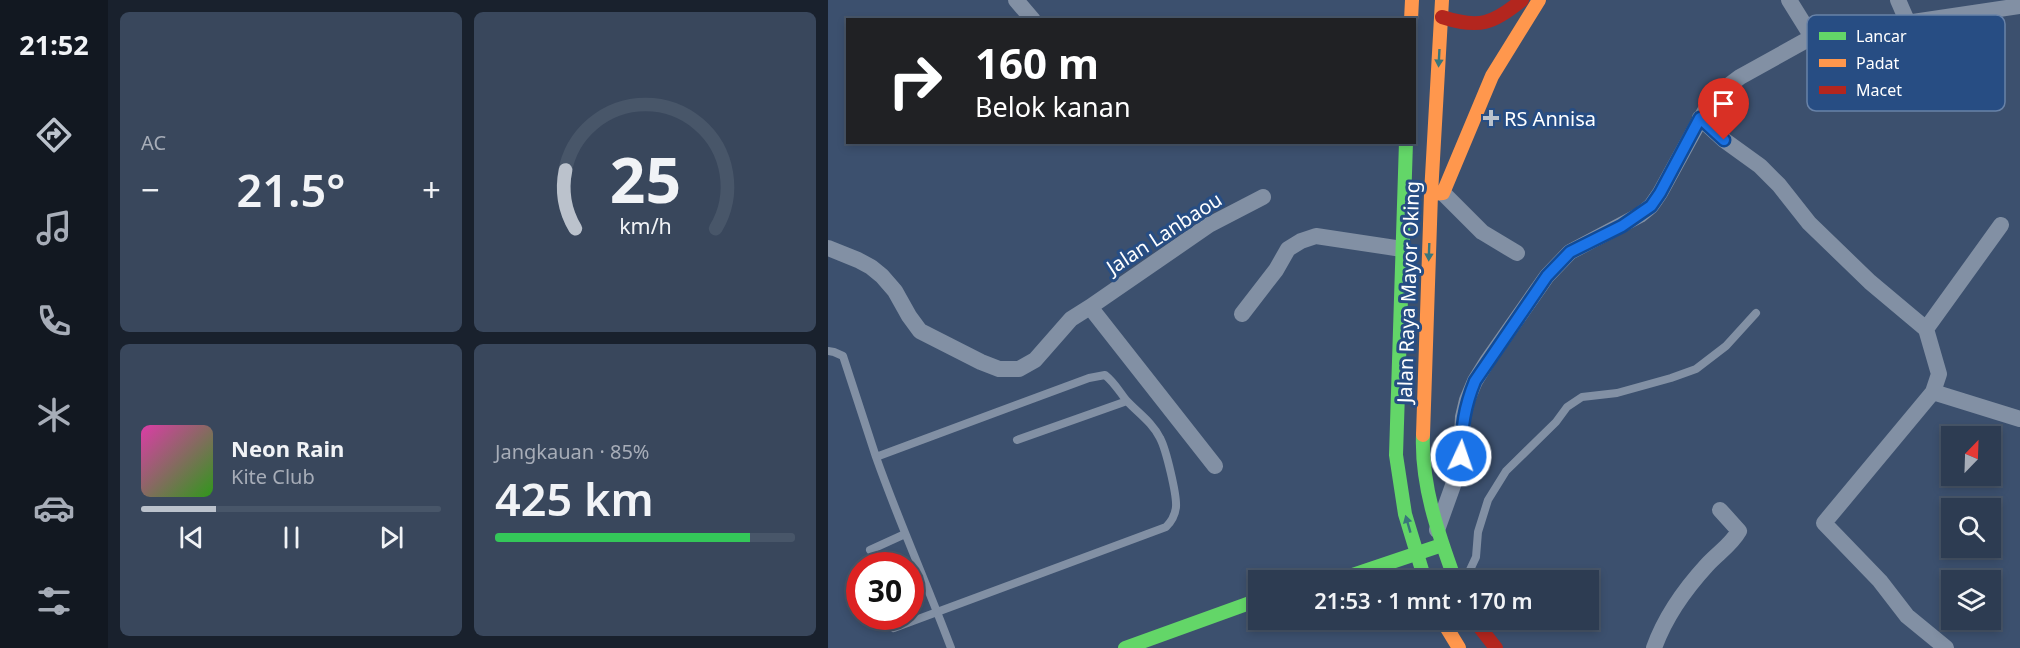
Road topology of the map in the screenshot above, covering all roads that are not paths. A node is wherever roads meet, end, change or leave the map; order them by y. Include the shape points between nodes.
1 (1016, 0) edge
2 (1412, 0) edge
3 (1442, 0) edge
4 (1522, 0) edge
5 (1539, 0) edge
6 (1790, 0) edge
7 (1898, 0) edge
8 (2020, 6) edge
9 (1905, 15) edge
10 (1961, 15) edge
11 (1442, 17) junction
12 (1031, 18) edge
13 (1411, 18) edge
14 (1807, 29) edge
15 (1807, 40) edge
16 (1700, 118) junction
17 (1406, 144) edge
18 (1437, 193) junction
19 (1263, 197) dead end
20 (2001, 225) dead end
21 (828, 248) edge
22 (1402, 249) junction
23 (1516, 253) dead end
24 (1090, 307) junction
25 (1756, 313) dead end
26 (1242, 315) dead end
27 (1926, 329) junction
28 (828, 351) edge
29 (1933, 392) junction
30 (1127, 401) junction
31 (2020, 419) edge
32 (1017, 440) dead end
33 (876, 458) junction
34 (1215, 466) dead end
35 (1720, 510) dead end
36 (904, 534) junction
37 (1439, 538) junction
38 (870, 549) dead end
39 (1417, 553) junction
40 (1367, 570) edge
41 (1422, 570) edge
42 (1453, 570) edge
43 (1470, 570) edge
44 (1248, 604) edge
45 (938, 613) junction
46 (924, 618) edge
47 (1448, 630) edge
48 (1482, 630) edge
49 (1457, 647) edge
50 (951, 648) edge
51 (1125, 648) edge
52 (1496, 648) edge
53 (1654, 648) edge
54 (1946, 648) edge

1 - 12 street
2 - 13 main road
3 - 11 main road, Jalan Raya Mayor Oking
4 - 11 main road via 1503,16 1484,24 1462,24
5 - 18 main road via 1492,76
6 - 14 street
7 - 9 street
8 - 10 street
11 -> 18 main road, Jalan Raya Mayor Oking
15 - 16 street via 1725,87 1712,98
16 - 27 street via 1760,166 1809,223
16 - 37 street via 1651,206 1622,226 1570,252 1547,276 1488,360 1467,400 1461,456
17 - 22 main road, Jalan Raya Mayor Oking
18 - 23 street via 1482,232
18 -> 37 main road, Jalan Raya Mayor Oking via 1422,451
19 - 24 street, Jalan Lanbaou via 1209,225
20 - 27 street
21 - 24 street, Jalan Lanbaou via 858,260 882,276 920,331 999,369 1019,369 1035,360 1071,319
22 - 26 street via 1316,236 1301,241 1288,249
39 -> 22 main road, Jalan Raya Mayor Oking via 1405,514 1396,455
24 - 34 street
25 - 43 lane via 1726,346 1696,369 1617,393 1582,398 1567,407 1506,471 1488,500
27 - 29 street via 1939,374
28 - 33 lane via 843,356
29 - 31 street
29 - 54 street via 1824,523 1880,580 1907,616
30 - 32 lane
30 - 33 lane via 1111,380 1099,376
30 - 45 lane via 1161,439 1176,495 1172,522
33 - 36 lane
35 - 53 street via 1739,531 1684,592
36 - 38 lane
36 - 45 lane
37 - 39 main road
37 - 42 main road, Jalan Raya Mayor Oking
39 - 40 main road
39 - 41 main road, Jalan Raya Mayor Oking
44 - 51 main road
45 - 46 lane
45 - 50 lane
47 - 49 main road
48 - 52 main road

